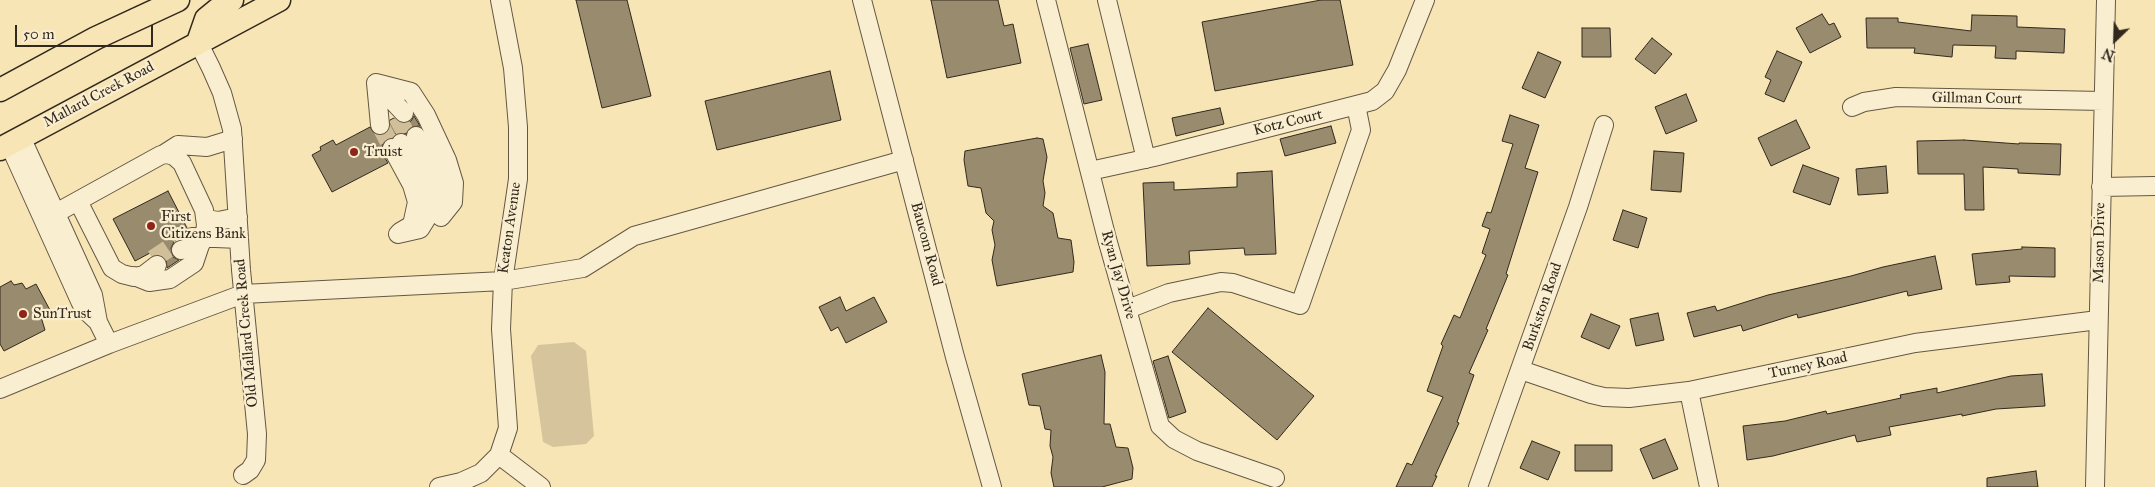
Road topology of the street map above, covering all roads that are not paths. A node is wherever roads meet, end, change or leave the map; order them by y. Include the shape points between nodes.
1 (232, 0) edge
2 (279, 0) edge
3 (500, 0) edge
4 (862, 0) edge
5 (1046, 0) edge
6 (1107, 0) edge
7 (1425, 0) edge
8 (2106, 0) edge
9 (176, 1) edge
10 (198, 42) junction
11 (0, 90) edge
12 (2103, 102) junction
13 (1356, 105) junction
14 (1852, 107) dead end
15 (393, 119) tunnel mouth
16 (1604, 125) dead end
17 (232, 139) junction
18 (405, 142) junction
19 (10, 143) edge
20 (164, 154) junction
21 (1146, 159) junction
22 (904, 160) junction
23 (1090, 171) junction
24 (2155, 186) edge
25 (2101, 187) junction
26 (78, 201) junction
27 (56, 213) junction
28 (238, 217) junction
29 (206, 220) junction
30 (431, 223) junction
31 (239, 240) junction
32 (202, 241) junction
33 (179, 246) tunnel mouth
34 (155, 262) tunnel mouth
35 (134, 277) junction
36 (503, 280) junction
37 (243, 294) junction
38 (1128, 309) junction
39 (2098, 320) junction
40 (98, 322) junction
41 (109, 344) junction
42 (1521, 370) junction
43 (0, 389) edge
44 (1689, 391) junction
45 (499, 455) junction
46 (242, 474) dead end
47 (1275, 478) dead end
48 (439, 487) edge
49 (541, 487) edge
50 (992, 487) edge
51 (1478, 487) edge
52 (1709, 487) edge
53 (2095, 487) edge

1 - 10 main road via 206,19
2 - 10 main road, Mallard Creek Road
3 - 36 street, Keaton Avenue via 513,68 519,159 514,217
4 - 22 street, Baucom Road
5 - 23 street, Ryan Jay Drive
6 - 21 street
7 - 13 street, Kotz Court via 1397,70 1385,91 1372,101
8 - 12 street, Mason Drive
9 - 11 main road via 96,38
10 - 17 street, Old Mallard Creek Road via 222,93
10 - 19 main road, Mallard Creek Road
12 - 14 street, Gillman Court via 1896,98
12 - 25 street, Mason Drive
13 - 21 street, Kotz Court
13 - 38 street via 1361,130 1300,305 1232,282 1221,282 1169,293
15 - 30 street via 376,83 411,92 447,160 454,182 453,202
16 - 42 street, Burkston Road
17 - 20 street via 208,147 178,145
17 - 28 street, Old Mallard Creek Road
18 - 30 street via 429,191
18 - 30 street via 441,178
18 - 30 street via 417,202 412,225 398,234
19 - 27 street
19 - 40 street via 80,301
20 - 26 street
20 - 29 street via 174,156 182,163
21 - 23 street, Kotz Court
22 - 36 street via 634,236 583,268
22 - 50 street, Baucom Road
23 - 38 street, Ryan Jay Drive
24 - 25 street
25 - 39 street, Mason Drive
26 - 27 street
26 - 35 street via 112,268
27 - 40 street via 93,295
28 - 29 street
28 - 31 street, Old Mallard Creek Road
29 - 32 street
31 - 32 street
31 - 37 street, Old Mallard Creek Road
32 - 33 street via 188,236
32 - 35 street via 194,263 170,279 149,282
34 - 35 street via 144,275
36 - 37 street
36 - 45 street, Keaton Avenue via 501,329 508,428
37 - 41 street
37 - 46 street, Old Mallard Creek Road via 257,451 250,470
38 - 47 street, Ryan Jay Drive via 1160,426 1174,440 1197,451
39 - 44 street, Turney Road via 1915,343
39 - 53 street, Mason Drive
40 - 41 street
41 - 43 street
42 - 44 street, Turney Road via 1604,397 1629,398
42 - 51 street, Burkston Road
44 - 52 street
45 - 48 street, Keaton Avenue via 481,473
45 - 49 street

